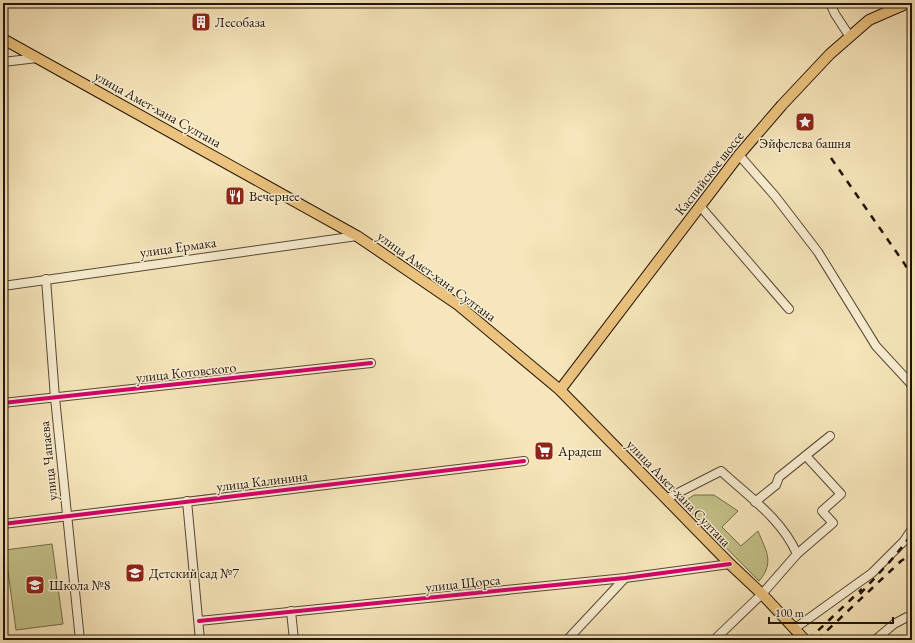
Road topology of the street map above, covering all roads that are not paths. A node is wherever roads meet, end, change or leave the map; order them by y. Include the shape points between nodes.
1 (830, 3) edge
2 (906, 3) edge
3 (850, 37) junction
4 (3, 40) edge
5 (37, 58) junction
6 (3, 62) edge
7 (739, 154) junction
8 (700, 206) junction
9 (357, 236) junction
10 (46, 279) junction
11 (3, 286) edge
12 (789, 309) dead end
13 (371, 363) dead end
14 (912, 385) edge
15 (560, 390) junction
16 (55, 398) junction
17 (3, 403) edge
18 (830, 436) dead end
19 (806, 456) junction
20 (524, 461) dead end
21 (666, 499) junction
22 (187, 502) junction
23 (755, 502) junction
24 (67, 516) junction
25 (3, 524) edge
26 (912, 529) edge
27 (797, 554) junction
28 (730, 564) junction
29 (625, 578) junction
30 (762, 594) junction
31 (291, 611) junction
32 (912, 619) edge
33 (199, 621) junction
34 (794, 629) junction
35 (878, 639) edge
36 (80, 640) edge
37 (200, 640) edge
38 (294, 640) edge
39 (567, 640) edge
40 (714, 640) edge
41 (805, 640) edge

1 - 3 street
2 - 3 main road, Каспийское шоссе via 869,20
3 - 7 main road, Каспийское шоссе via 830,54
4 - 5 main road, улица Амет-хана Султана
5 - 6 street
5 - 9 main road, улица Амет-хана Султана
7 - 8 main road, Каспийское шоссе
7 - 14 street via 818,252 876,346
8 - 12 street
8 - 15 main road, Каспийское шоссе
9 - 10 street, улица Ермака
9 - 15 main road, улица Амет-хана Султана via 457,304
10 - 11 street, улица Ермака
10 - 16 street, улица Чапаева
13 - 16 street, улица Котовского
15 - 21 main road, улица Амет-хана Султана
16 - 17 street, улица Котовского
16 - 24 street, улица Чапаева
18 - 19 street
19 - 23 street via 779,477 776,485
19 - 27 street via 841,494 822,511 833,523
20 - 22 street, улица Калинина
21 - 23 street via 721,471
21 - 28 main road, улица Амет-хана Султана
22 - 24 street, улица Калинина
22 - 33 street
23 - 27 street via 763,506 792,541
24 - 25 street, улица Калинина
24 - 36 street, улица Чапаева
26 - 34 street via 904,541 872,573
27 - 30 street
28 - 29 street, улица Щорса
28 - 30 main road, улица Амет-хана Султана
29 - 31 street, улица Щорса
29 - 39 street
30 - 34 main road, улица Амет-хана Султана
30 - 40 street
31 - 33 street, улица Щорса
31 - 38 street
32 - 35 street via 907,617 894,624
33 - 37 street
34 - 41 main road, улица Амет-хана Султана

